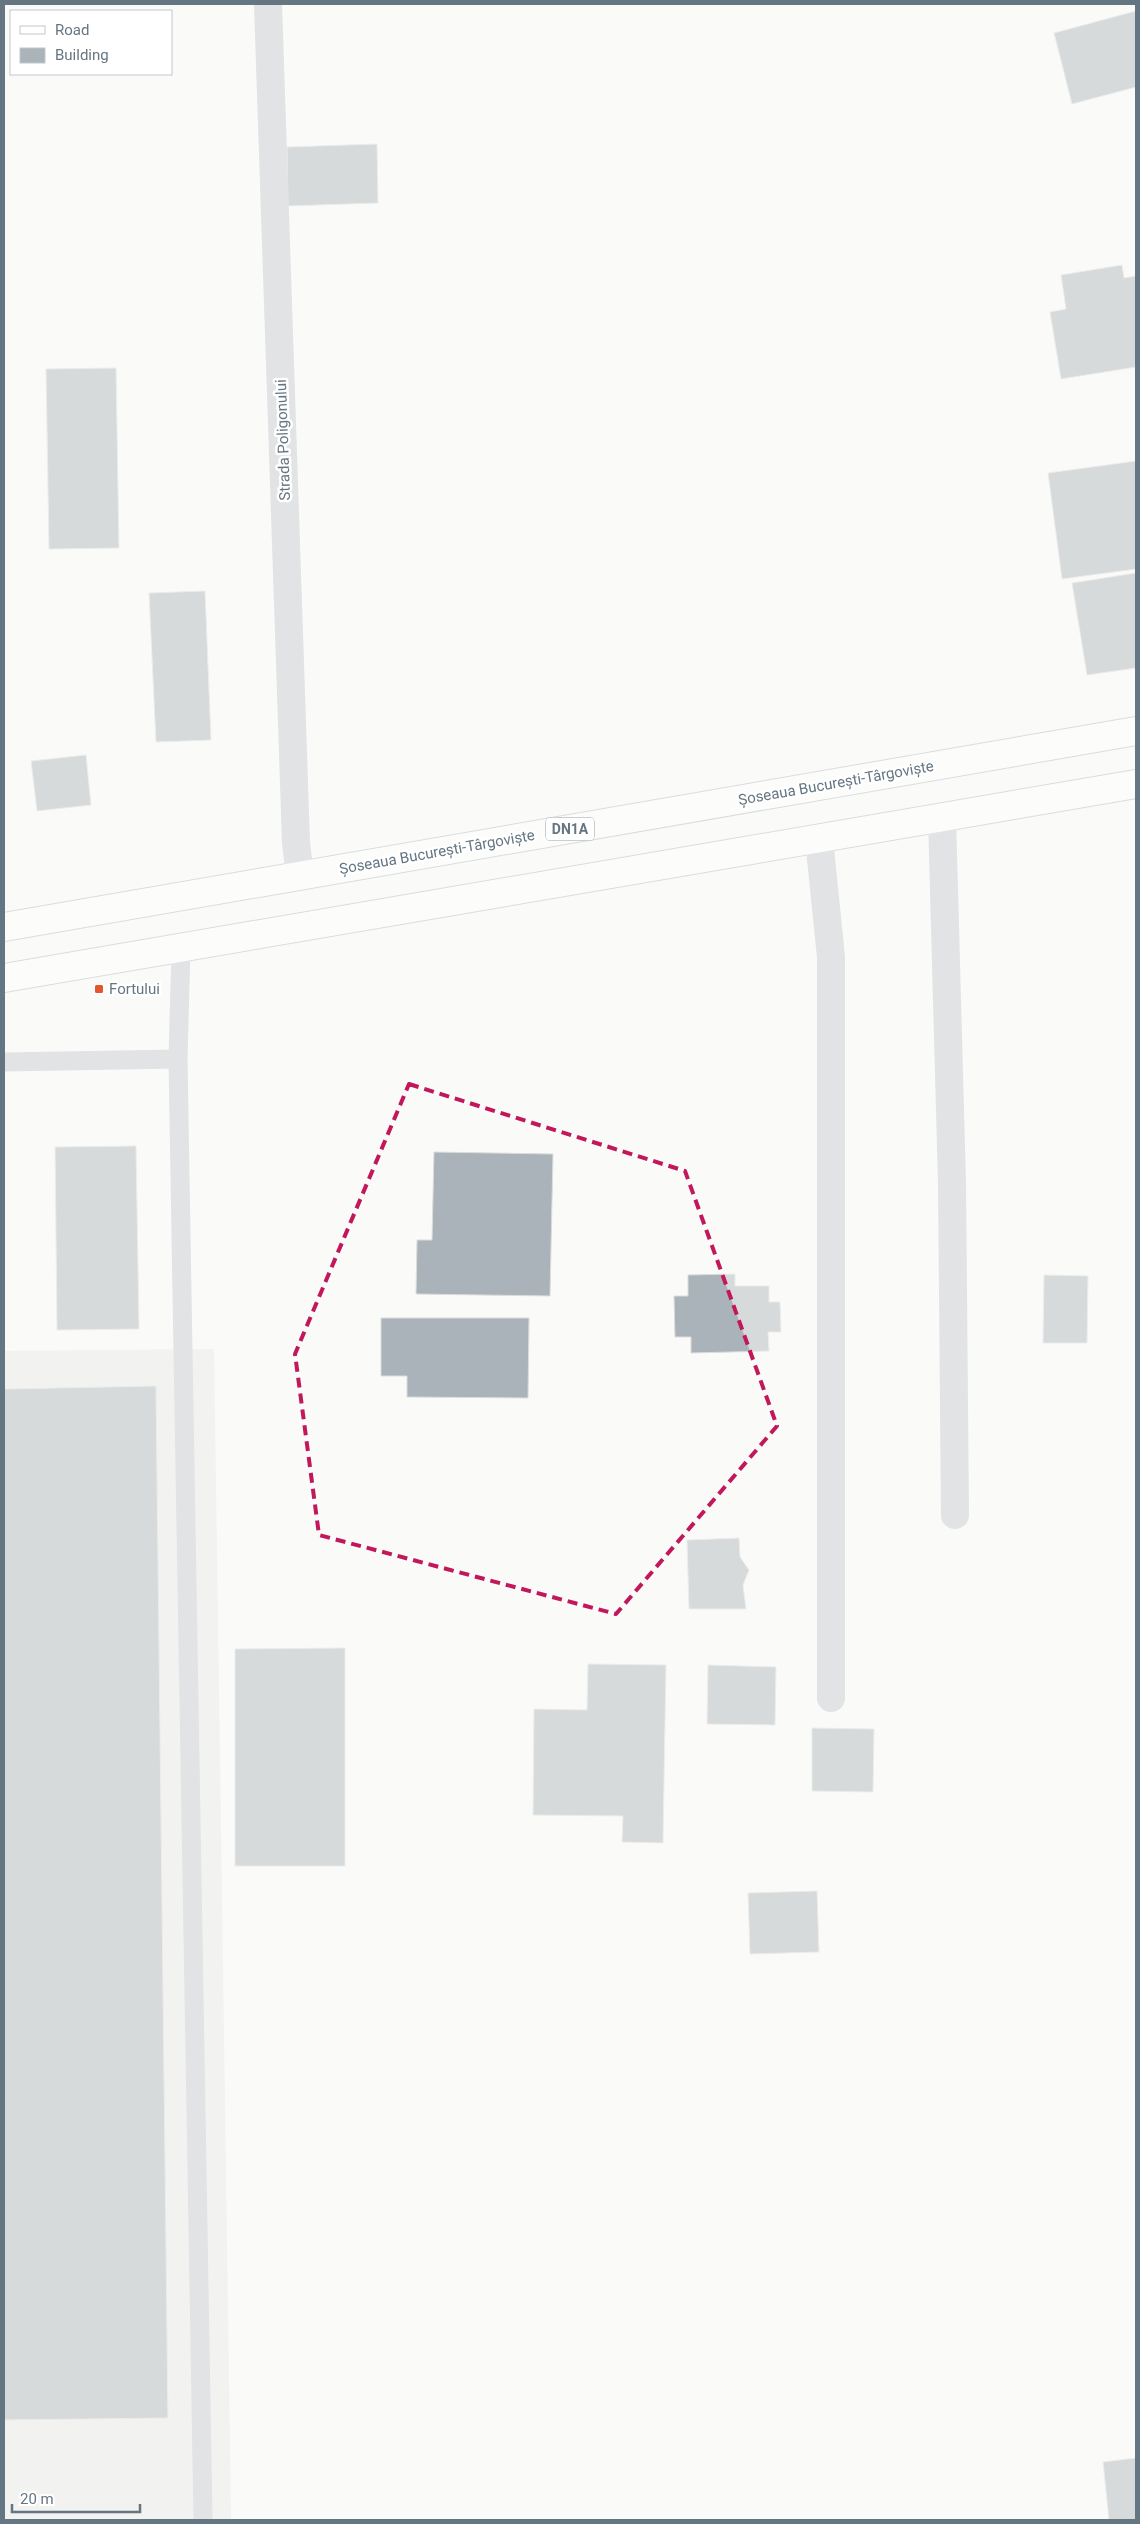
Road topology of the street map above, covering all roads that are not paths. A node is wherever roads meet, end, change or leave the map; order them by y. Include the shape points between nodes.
1 (268, 4) edge
2 (1136, 731) edge
3 (1136, 784) edge
4 (942, 817) junction
5 (819, 839) junction
6 (300, 876) junction
7 (4, 927) edge
8 (181, 949) junction
9 (4, 978) edge
10 (178, 1059) junction
11 (4, 1062) edge
12 (955, 1515) dead end
13 (831, 1698) dead end
14 (203, 2520) edge

1 - 6 street, Strada Poligonului
2 - 6 main road, Șoseaua București-Târgoviște / DN1A
3 - 4 main road
4 - 5 main road
4 - 12 street via 952,1183
5 - 8 main road
5 - 13 street via 831,957
6 - 7 main road, Șoseaua București-Târgoviște / DN1A
8 - 9 main road
8 - 10 lane
10 - 11 lane
10 - 14 lane

